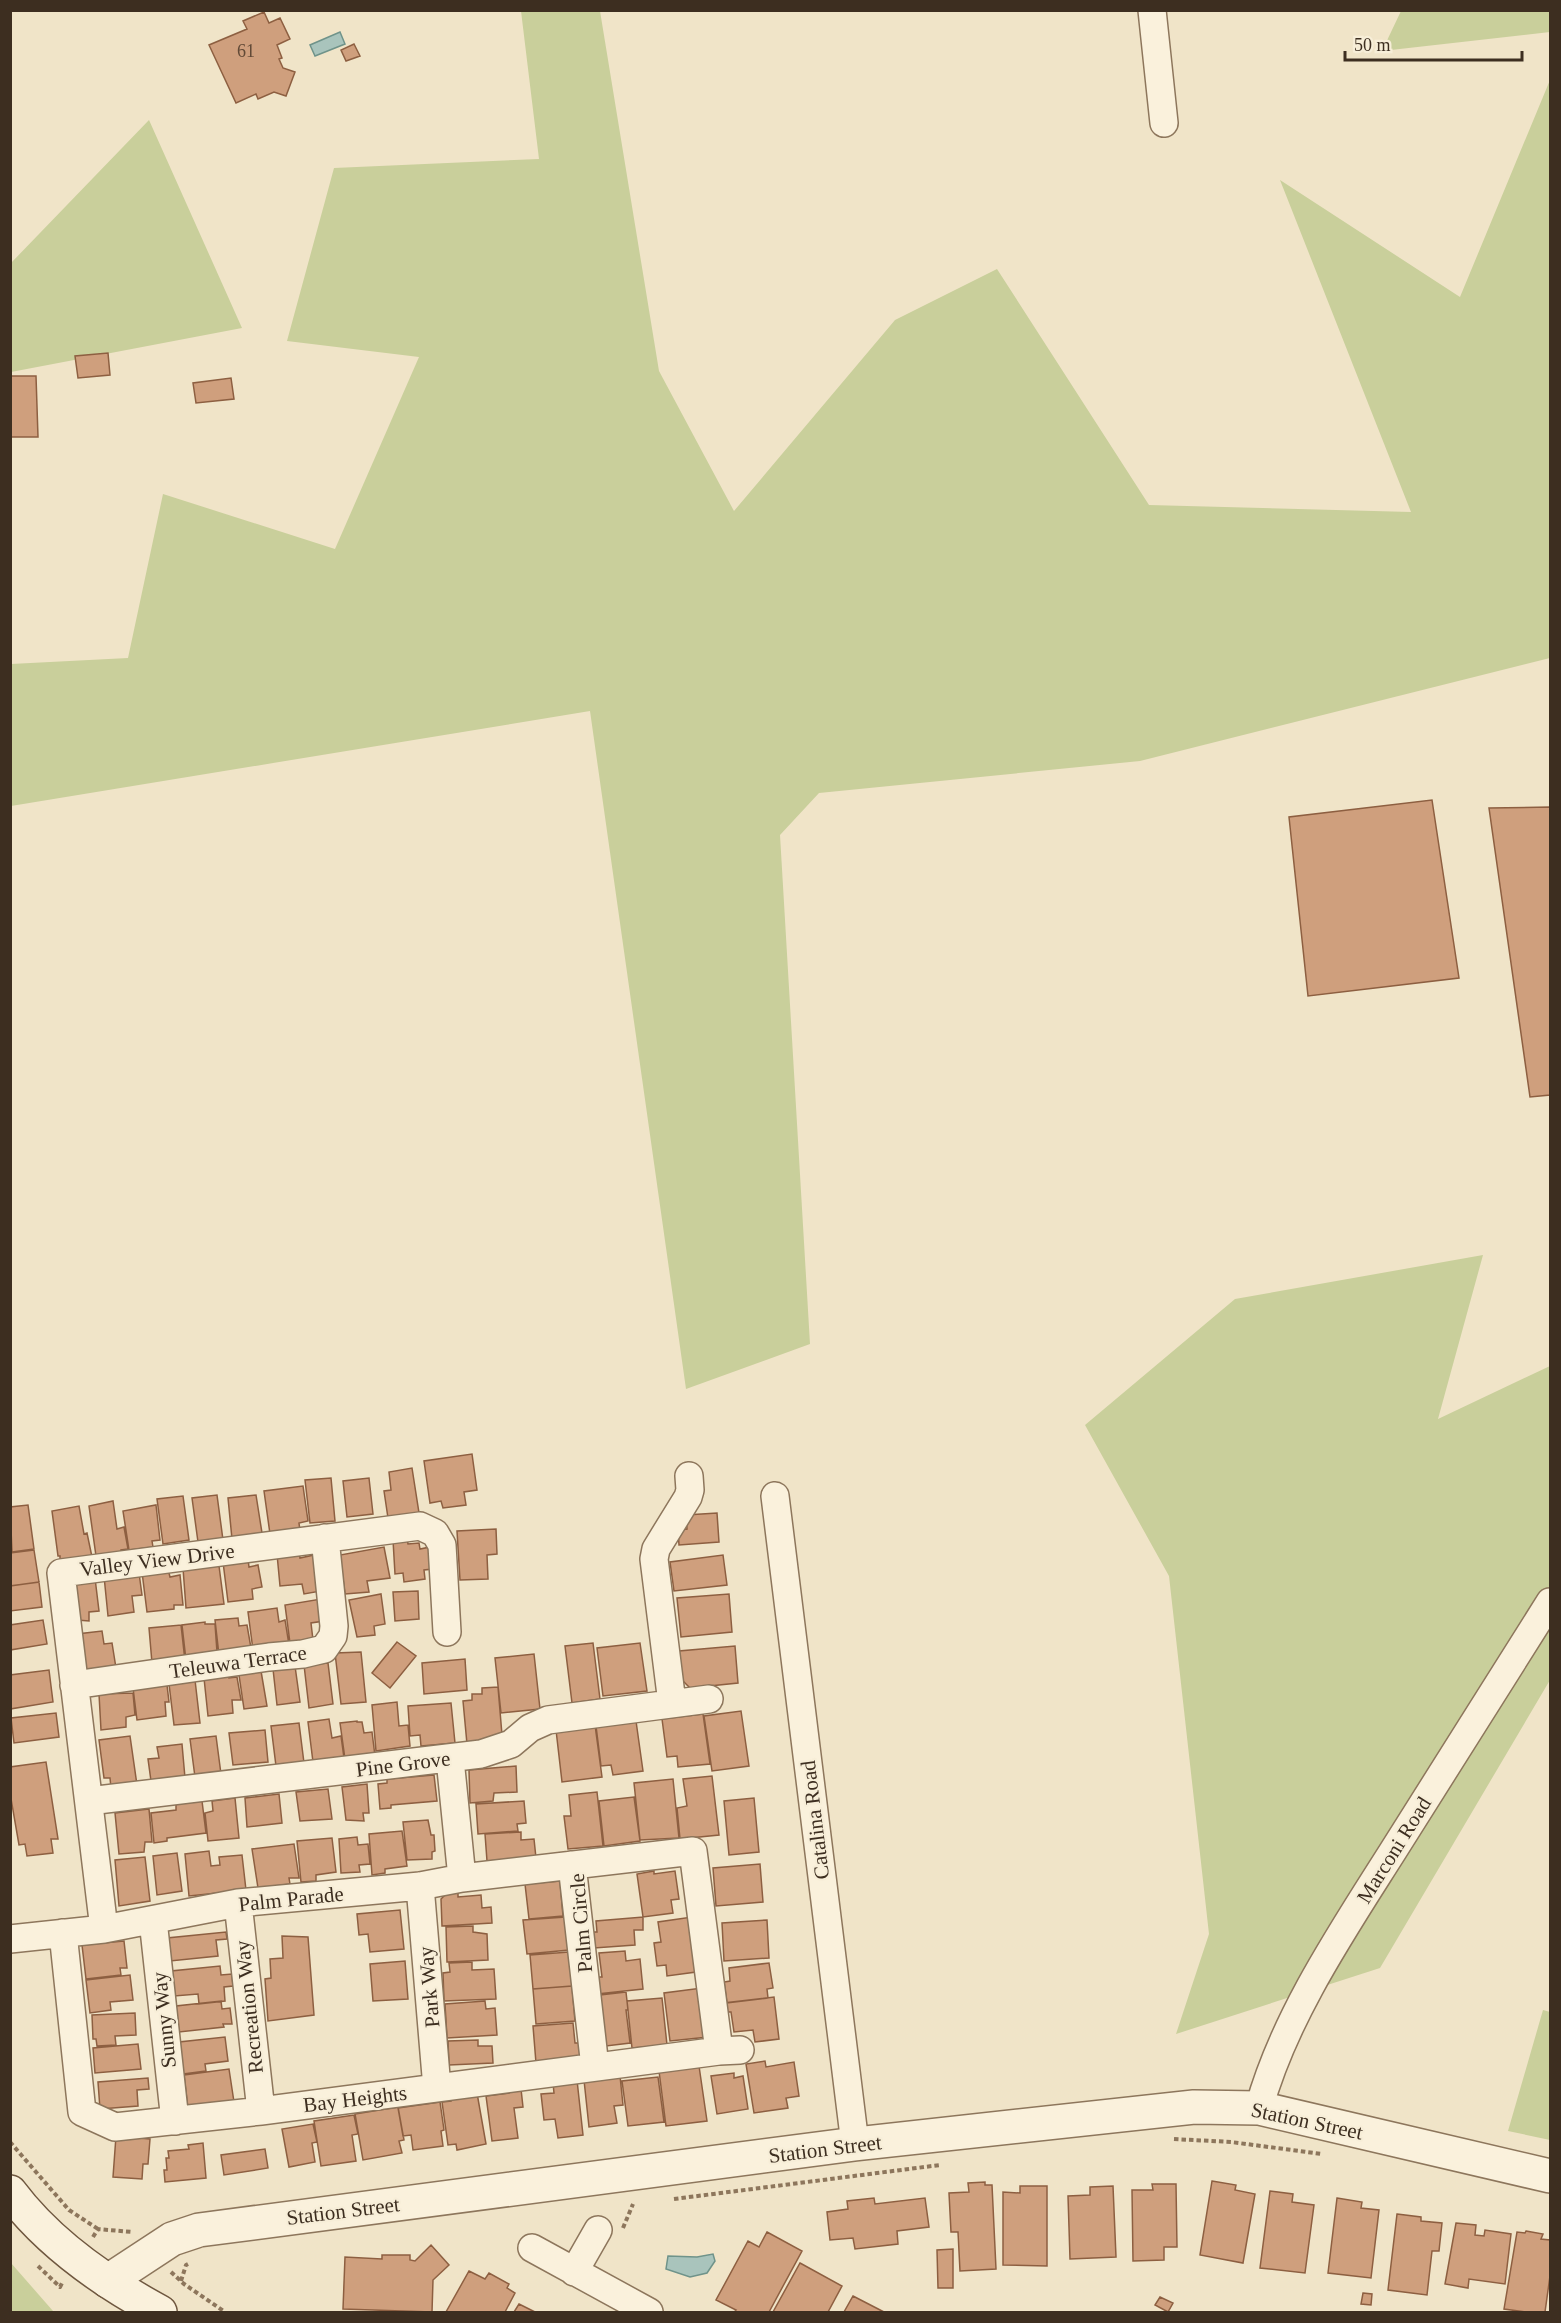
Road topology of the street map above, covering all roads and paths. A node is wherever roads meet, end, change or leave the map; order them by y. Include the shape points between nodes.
1 (1152, 10) edge
2 (1164, 123) dead end
3 (689, 1476) dead end
4 (775, 1496) dead end
5 (325, 1538) junction
6 (1551, 1602) edge
7 (447, 1632) dead end
8 (74, 1685) junction
9 (709, 1699) dead end
10 (672, 1703) junction
11 (450, 1759) junction
12 (88, 1801) junction
13 (572, 1865) junction
14 (462, 1878) junction
15 (420, 1886) junction
16 (238, 1903) junction
17 (153, 1920) junction
18 (104, 1929) junction
19 (63, 1934) junction
20 (10, 1939) edge
21 (595, 2067) junction
22 (438, 2088) junction
23 (1259, 2108) junction
24 (261, 2111) junction
25 (175, 2121) junction
26 (1171, 2139) dead end
27 (10, 2142) edge
28 (855, 2144) junction
29 (1332, 2156) dead end
30 (947, 2164) dead end
31 (1551, 2176) edge
32 (10, 2192) edge
33 (668, 2199) dead end
34 (622, 2205) dead end
35 (98, 2229) junction
36 (609, 2233) joint
37 (531, 2248) dead end
38 (151, 2252) junction
39 (78, 2260) junction
40 (195, 2260) dead end
41 (574, 2272) junction
42 (108, 2280) junction
43 (181, 2281) junction
44 (160, 2313) edge
45 (225, 2313) edge
46 (649, 2313) edge

1 - 2 street
3 - 10 street via 688,1497 656,1549 654,1559
4 - 28 street, Catalina Road
5 - 7 street, Valley View Drive via 420,1526 435,1533 445,1558
5 - 8 street, Teleuwa Terrace via 334,1626 324,1649
5 - 8 street, Valley View Drive via 61,1573
6 - 23 street, Marconi Road via 1314,1982 1279,2049
8 - 12 street, Valley View Drive
9 - 10 street, Pine Grove
10 - 11 street, Pine Grove via 548,1720 511,1743 481,1754
11 - 12 street, Pine Grove
11 - 14 street
12 - 18 street, Valley View Drive
13 - 14 street, Palm Parade
13 - 21 street, Palm Circle
13 - 21 street, Palm Circle via 693,1851 730,2051
14 - 15 street, Palm Parade
15 - 16 street, Palm Parade
15 - 22 street, Park Way
16 - 17 street, Palm Parade
16 - 24 street, Recreation Way
17 - 18 street, Palm Parade
17 - 25 street, Sunny Way
18 - 19 street, Palm Parade
19 - 20 street, Palm Parade
19 - 25 street, Bay Heights via 82,2112 115,2127
21 - 22 street, Bay Heights
22 - 24 street, Bay Heights
23 - 28 street, Station Street via 1194,2107
23 - 31 street, Station Street
24 - 25 street, Bay Heights
26 - 29 path via 1231,2142
27 - 35 path via 69,2210
28 - 38 street, Station Street via 199,2230 171,2239
30 - 33 path
32 - 39 street
34 - 36 path via 633,2204
35 - 38 path via 131,2231
35 - 39 path
36 - 41 street
37 - 41 street
38 - 42 street, Station Street
38 - 43 path
39 - 42 street
40 - 43 path via 186,2265
41 - 46 street
42 - 44 street
43 - 45 path

